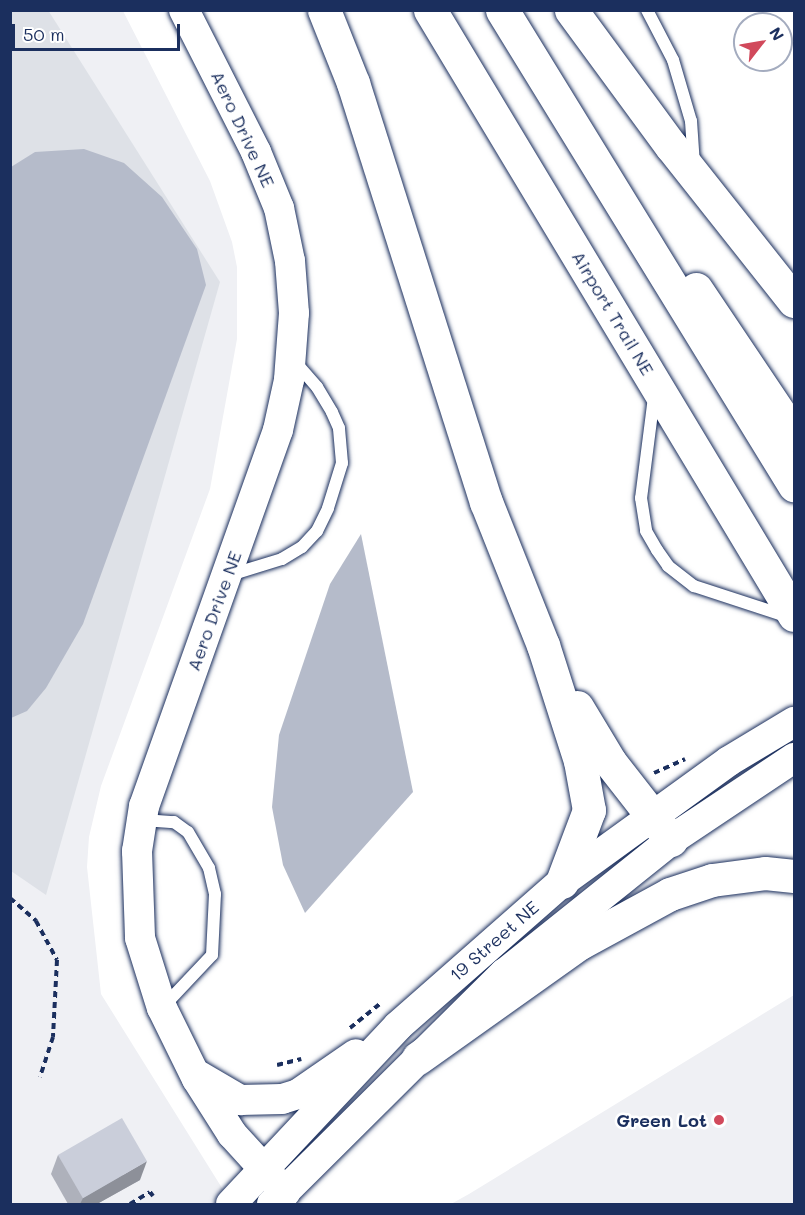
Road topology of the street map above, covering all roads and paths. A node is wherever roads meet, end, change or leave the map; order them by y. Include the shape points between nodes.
1 (184, 10) edge
2 (324, 10) edge
3 (430, 10) edge
4 (502, 10) edge
5 (571, 10) edge
6 (647, 10) edge
7 (586, 145) junction
8 (694, 175) junction
9 (795, 301) edge
10 (291, 358) junction
11 (656, 384) junction
12 (795, 435) edge
13 (795, 485) edge
14 (226, 577) junction
15 (795, 617) edge
16 (543, 645) junction
17 (795, 722) edge
18 (795, 758) edge
19 (142, 819) junction
20 (662, 827) junction
21 (795, 876) edge
22 (562, 882) junction
23 (10, 898) edge
24 (390, 996) dead end
25 (162, 1008) junction
26 (398, 1026) junction
27 (345, 1032) dead end
28 (306, 1057) dead end
29 (418, 1058) junction
30 (277, 1065) dead end
31 (193, 1072) junction
32 (40, 1077) dead end
33 (264, 1170) junction
34 (153, 1196) dead end
35 (278, 1198) edge
36 (130, 1204) edge
37 (231, 1204) edge

1 - 10 street, Aero Drive NE via 256,152 279,208 291,261
2 - 16 highway via 353,83 486,502
3 - 11 highway, Airport Trail NE
4 - 7 highway
5 - 8 highway
6 - 8 lane via 674,60 691,121
7 - 12 highway via 727,329
7 - 13 highway
8 - 9 highway
10 - 14 street, Aero Drive NE via 278,430
10 - 14 lane via 317,387 339,428 339,474 317,531 302,547 282,559
11 - 15 highway, Airport Trail NE
11 - 15 lane via 641,498 646,531 668,566 694,586
14 - 19 street, Aero Drive NE
16 - 20 highway via 610,762
16 - 22 highway via 580,761 589,810
17 - 20 street, 19 Street NE via 729,761
18 - 20 street, 19 Street NE via 746,788
19 - 25 street, Aero Drive NE via 137,851 140,938
19 - 25 lane via 174,822 188,832 209,868 215,894 212,955
20 - 22 street, 19 Street NE
20 - 29 street, 19 Street NE
21 - 29 highway via 765,873 712,880 670,894 571,949
22 - 26 street, 19 Street NE
23 - 32 path via 36,921 57,960 54,1037
24 - 27 path
25 - 31 street, Aero Drive NE
26 - 31 street via 298,1094 282,1099 240,1100
26 - 33 street, 19 Street NE
28 - 30 path
29 - 35 street, 19 Street NE
31 - 33 street, Aero Drive NE via 228,1129
33 - 35 street, Aero Drive NE
33 - 37 street, 19 Street NE
34 - 36 path via 150,1192

